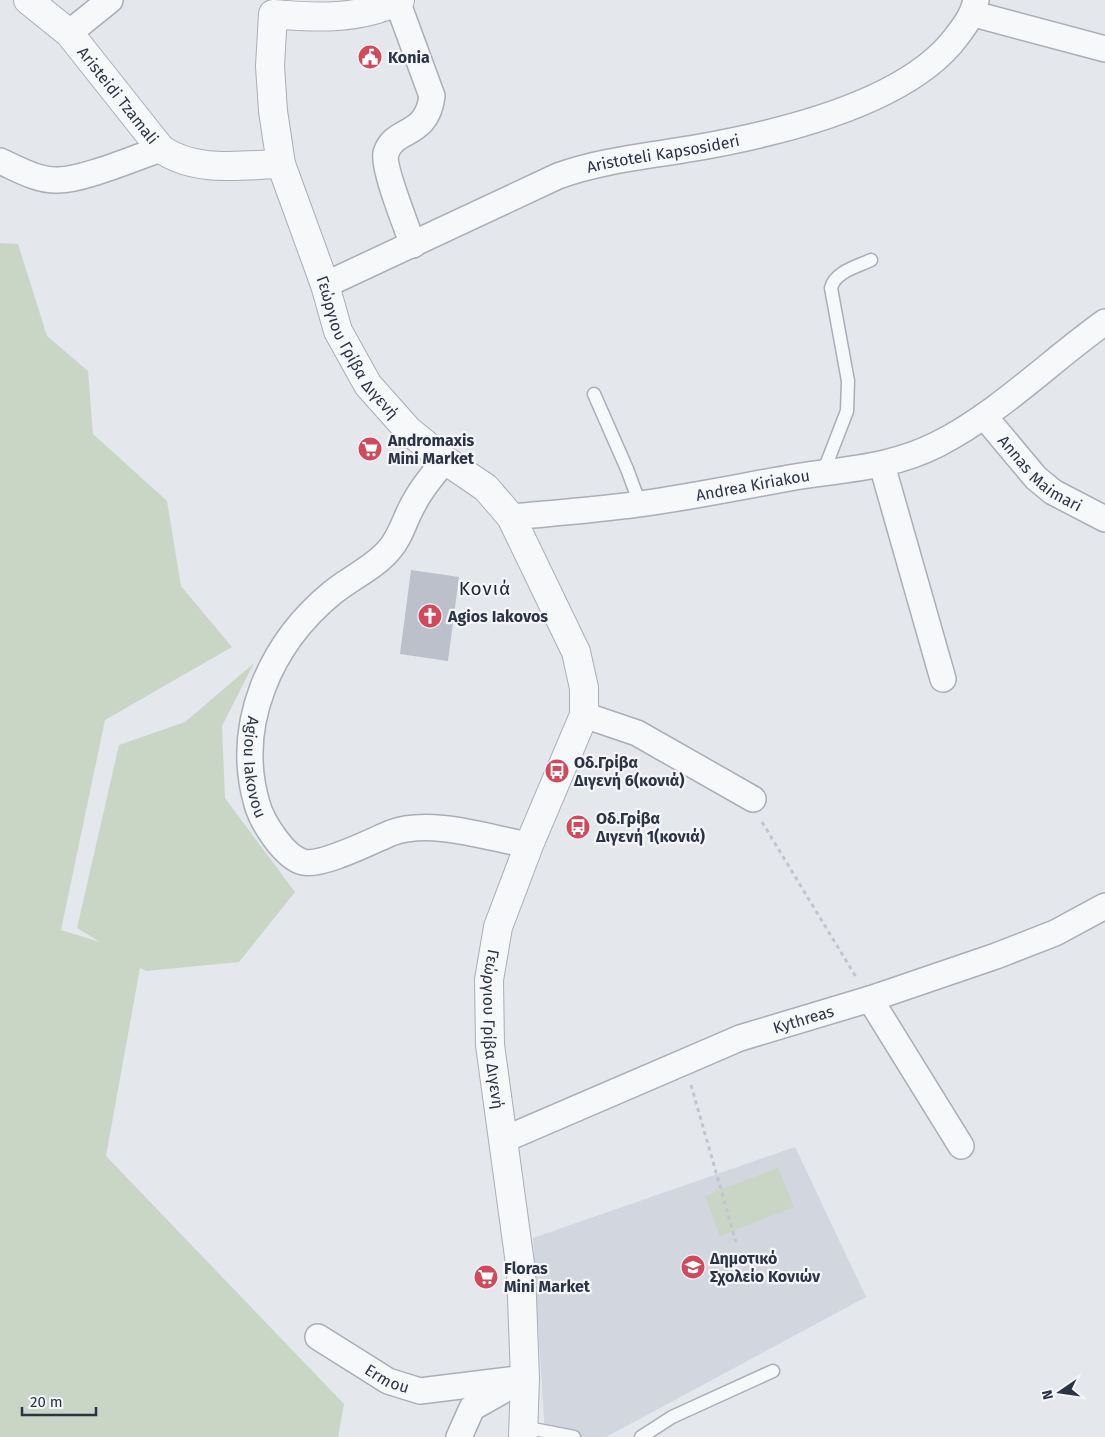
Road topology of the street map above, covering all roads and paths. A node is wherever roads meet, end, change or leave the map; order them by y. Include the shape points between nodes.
1 (28, 0) edge
2 (110, 0) edge
3 (398, 1) edge
4 (274, 7) edge
5 (975, 7) edge
6 (69, 33) junction
7 (1105, 49) edge
8 (160, 149) junction
9 (0, 161) edge
10 (281, 164) junction
11 (413, 244) junction
12 (871, 260) dead end
13 (325, 285) junction
14 (1105, 322) edge
15 (594, 394) dead end
16 (984, 416) junction
17 (445, 460) junction
18 (882, 465) junction
19 (823, 473) junction
20 (640, 504) junction
21 (511, 517) junction
22 (1105, 519) edge
23 (943, 679) dead end
24 (584, 715) junction
25 (753, 799) joint
26 (529, 845) junction
27 (1105, 906) edge
28 (870, 999) junction
29 (684, 1063) junction
30 (503, 1140) junction
31 (961, 1146) dead end
32 (736, 1242) dead end
33 (318, 1338) dead end
34 (773, 1371) dead end
35 (525, 1378) junction
36 (523, 1432) edge
37 (459, 1437) edge
38 (574, 1437) edge
39 (641, 1437) edge

1 - 6 street, Aristeidi Tzamali
2 - 6 street
3 - 4 street via 371,11 326,18
3 - 11 street via 432,96 430,111 422,123 390,145 385,154
4 - 10 street, Γεώργιου Γρίβα Διγενή via 270,66
5 - 7 street
5 - 11 street, Aristoteli Kapsosideri via 949,46 922,71 879,94 779,130 586,166
6 - 8 street, Aristeidi Tzamali
8 - 9 street via 58,180 43,179
8 - 10 street, Aristeidi Tzamali via 190,163 215,166
10 - 13 street, Γεώργιου Γρίβα Διγενή
11 - 13 street, Aristoteli Kapsosideri
12 - 19 lane via 841,274 833,280 831,288 848,381 847,411
13 - 17 street, Γεώργιου Γρίβα Διγενή via 338,330 368,385 409,431
14 - 16 street, Andrea Kiriakou
15 - 20 lane
16 - 18 street, Andrea Kiriakou via 936,445
16 - 22 street, Annas Maimari via 1036,478 1053,492
17 - 21 street, Γεώργιου Γρίβα Διγενή via 486,488
17 - 26 street, Agiou Iakovou via 423,488 390,550 315,607 280,653 266,678 252,720 251,783 259,811 272,834 300,862 318,862 411,828 434,828
18 - 19 street, Andrea Kiriakou
18 - 23 street
19 - 20 street, Andrea Kiriakou
20 - 21 street, Andrea Kiriakou
21 - 24 street, Γεώργιου Γρίβα Διγενή via 576,652 584,688
24 - 25 street via 637,734
24 - 26 street, Γεώργιου Γρίβα Διγενή
25 - 28 path via 754,808
26 - 30 street, Γεώργιου Γρίβα Διγενή via 498,927 489,980 490,1045
27 - 28 street, Kythreas via 1046,936
28 - 29 street, Kythreas via 740,1038
28 - 31 street
29 - 30 street, Kythreas
29 - 32 path
30 - 35 street, Γεώργιου Γρίβα Διγενή via 522,1271
33 - 35 street, Ermou via 388,1381 420,1391
34 - 39 lane via 672,1417
35 - 36 street, Γεώργιου Γρίβα Διγενή
35 - 37 street via 472,1408
36 - 38 lane

